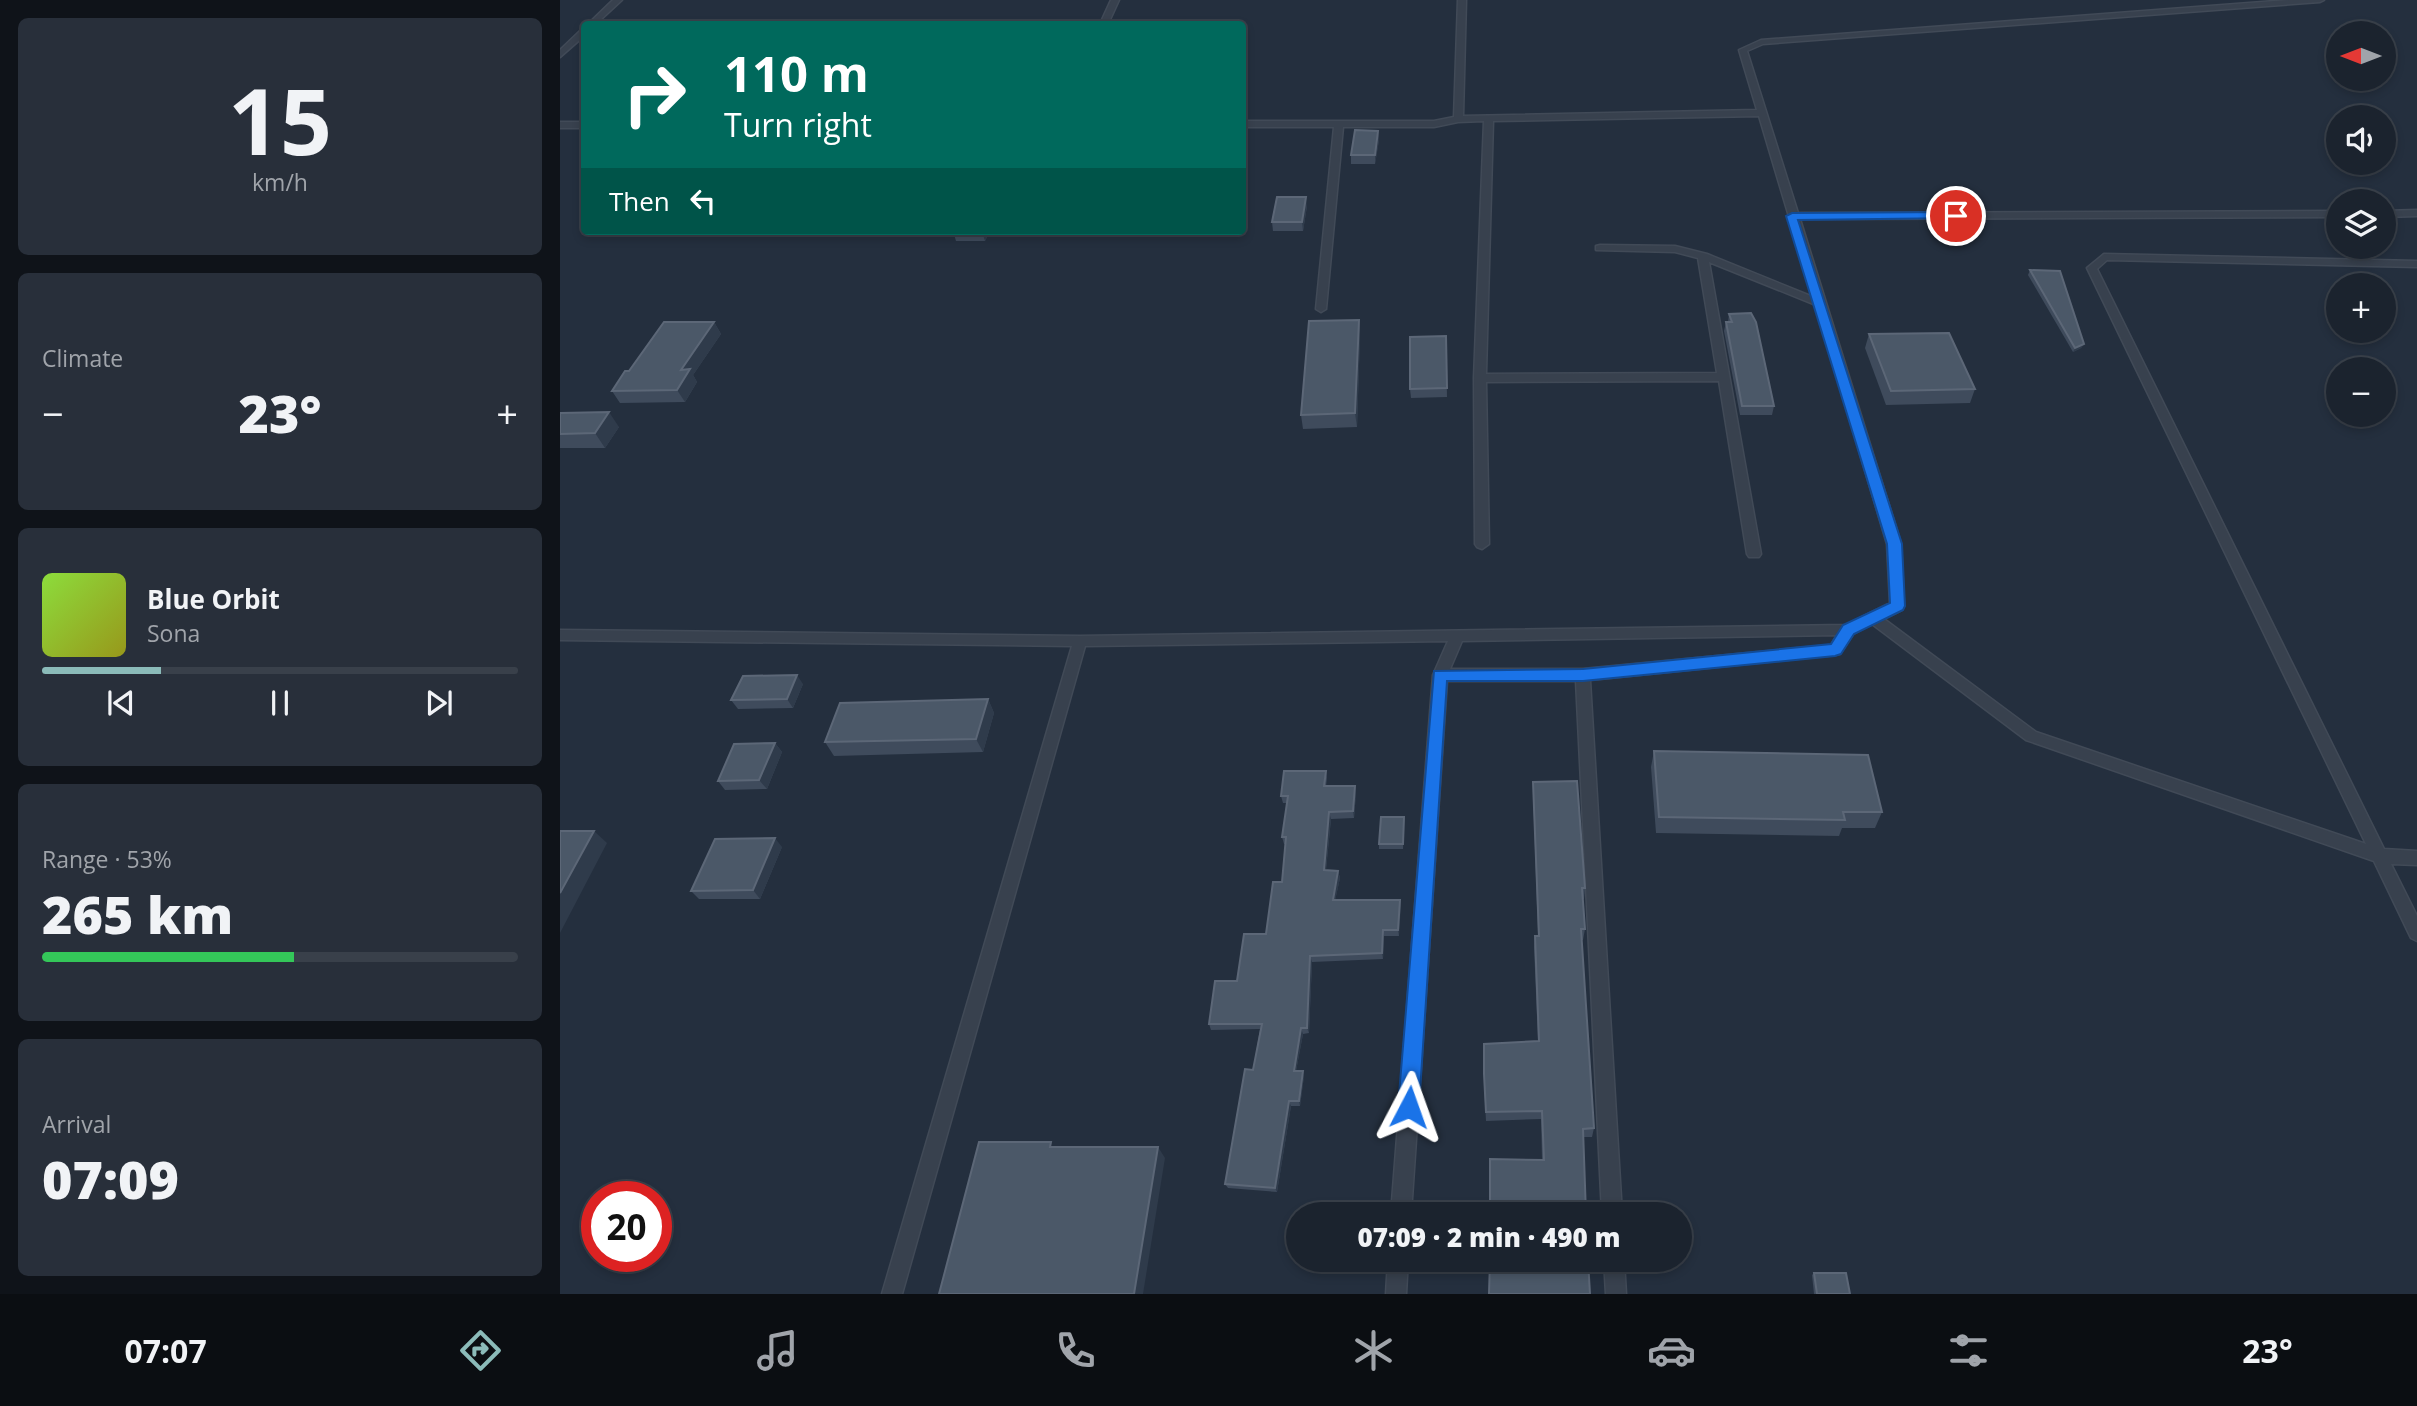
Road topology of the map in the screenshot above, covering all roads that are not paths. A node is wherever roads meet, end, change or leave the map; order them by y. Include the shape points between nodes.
1 (618, 0) edge
2 (1115, 0) edge
3 (1462, 0) edge
4 (2320, 0) edge
5 (595, 21) edge
6 (1105, 21) edge
7 (581, 35) edge
8 (560, 55) edge
9 (1761, 113) junction
10 (1458, 119) junction
11 (1489, 119) junction
12 (1246, 124) edge
13 (1339, 124) junction
14 (560, 125) edge
15 (581, 125) edge
16 (2326, 214) edge
17 (2396, 214) edge
18 (2417, 214) edge
19 (1792, 216) junction
20 (1600, 248) dead end
21 (1703, 256) junction
22 (2417, 264) edge
23 (1819, 303) junction
24 (1321, 309) dead end
25 (1724, 377) junction
26 (1480, 378) junction
27 (1482, 544) dead end
28 (1754, 554) dead end
29 (1873, 618) junction
30 (1848, 630) junction
31 (560, 635) edge
32 (1457, 636) junction
33 (1080, 641) junction
34 (1440, 675) junction
35 (1583, 675) junction
36 (2379, 856) junction
37 (2417, 858) edge
38 (2417, 933) edge
39 (1402, 1202) edge
40 (1611, 1202) edge
41 (1397, 1272) edge
42 (1615, 1272) edge
43 (892, 1294) edge
44 (1396, 1294) edge
45 (1616, 1294) edge

1 - 5 lane
2 - 6 lane
3 - 10 lane
4 - 9 lane via 1761,42 1743,50
7 - 8 lane
9 - 11 lane
9 - 19 lane
10 - 11 lane
10 - 13 lane via 1434,124
11 - 26 lane
12 - 13 lane
13 - 24 lane
14 - 15 lane
16 - 19 lane
17 - 18 lane
19 - 23 lane
20 - 21 lane via 1675,249
21 - 23 lane
21 - 25 lane
22 - 36 lane via 2104,257 2092,268
23 - 29 lane via 1894,544 1898,606
25 - 26 lane
25 - 28 lane
26 - 27 lane
29 - 30 lane
29 - 36 lane via 2031,736
30 - 32 lane
30 - 35 lane via 1835,650
31 - 33 lane
32 - 33 lane
32 - 34 lane
33 - 43 lane
34 - 35 lane
34 - 39 lane
35 - 40 lane
36 - 37 lane
36 - 38 lane
41 - 44 lane
42 - 45 lane

